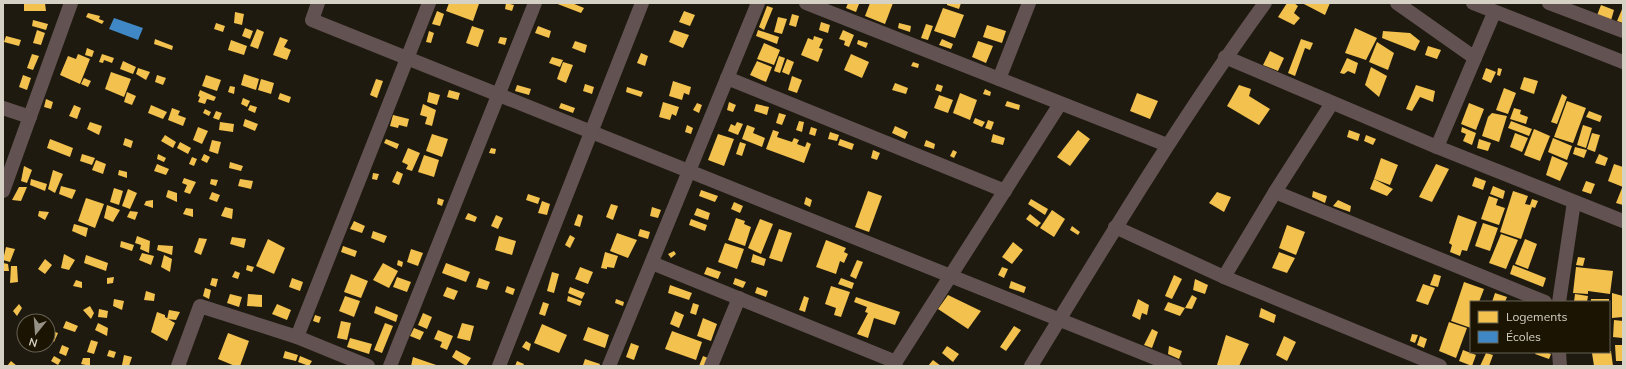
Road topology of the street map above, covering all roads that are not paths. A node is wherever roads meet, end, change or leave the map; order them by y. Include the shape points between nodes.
1 (71, 3) edge
2 (318, 3) edge
3 (428, 3) edge
4 (535, 3) edge
5 (642, 3) edge
6 (758, 3) edge
7 (806, 3) edge
8 (1029, 3) edge
9 (1265, 3) edge
10 (1397, 3) edge
11 (1473, 3) edge
12 (1549, 3) edge
13 (1494, 13) junction
14 (1623, 32) edge
15 (407, 58) junction
16 (1225, 58) junction
17 (1475, 58) junction
18 (1623, 62) edge
19 (727, 78) junction
20 (999, 80) junction
21 (498, 95) junction
22 (1332, 103) junction
23 (1060, 104) junction
24 (3, 108) edge
25 (30, 117) junction
26 (591, 132) junction
27 (1167, 145) junction
28 (1437, 147) junction
29 (689, 171) junction
30 (3, 191) edge
31 (1005, 191) junction
32 (1275, 192) junction
33 (1574, 202) junction
34 (1623, 221) edge
35 (1115, 227) junction
36 (652, 263) junction
37 (950, 276) junction
38 (1224, 277) junction
39 (739, 298) junction
40 (1543, 301) edge
41 (1559, 301) edge
42 (1059, 319) junction
43 (297, 337) junction
44 (1559, 353) edge
45 (1405, 360) edge
46 (894, 364) edge
47 (178, 366) edge
48 (368, 366) edge
49 (390, 366) edge
50 (499, 366) edge
51 (609, 366) edge
52 (711, 366) edge
53 (1031, 366) edge
54 (1175, 366) edge
55 (1440, 366) edge
56 (1560, 366) edge

1 - 25 street
2 - 15 street via 312,20
3 - 15 street
4 - 21 street
5 - 26 street
6 - 19 street
7 - 20 street
8 - 20 street
9 - 16 street
10 - 17 street
11 - 13 street
12 - 14 street
13 - 17 street
13 - 18 street
15 - 21 street
15 - 43 street
16 - 22 street
16 - 27 street
17 - 28 street
19 - 29 street
19 - 31 street
20 - 23 street
21 - 26 street
21 - 49 street
22 - 28 street
22 - 32 street
23 - 27 street
23 - 31 street
24 - 25 street
25 - 30 street
26 - 29 street
26 - 50 street
27 - 35 street
28 - 33 street
29 - 36 street
29 - 37 street
31 - 37 street
32 - 38 street
32 - 40 street
33 - 34 street
33 - 41 street
35 - 38 street
35 - 42 street
36 - 39 street
36 - 51 street
37 - 42 street
37 - 46 street
38 - 45 street
39 - 46 street
39 - 52 street
42 - 53 street
42 - 54 street
43 - 47 street via 200,306
43 - 48 street
44 - 56 street
45 - 55 street

